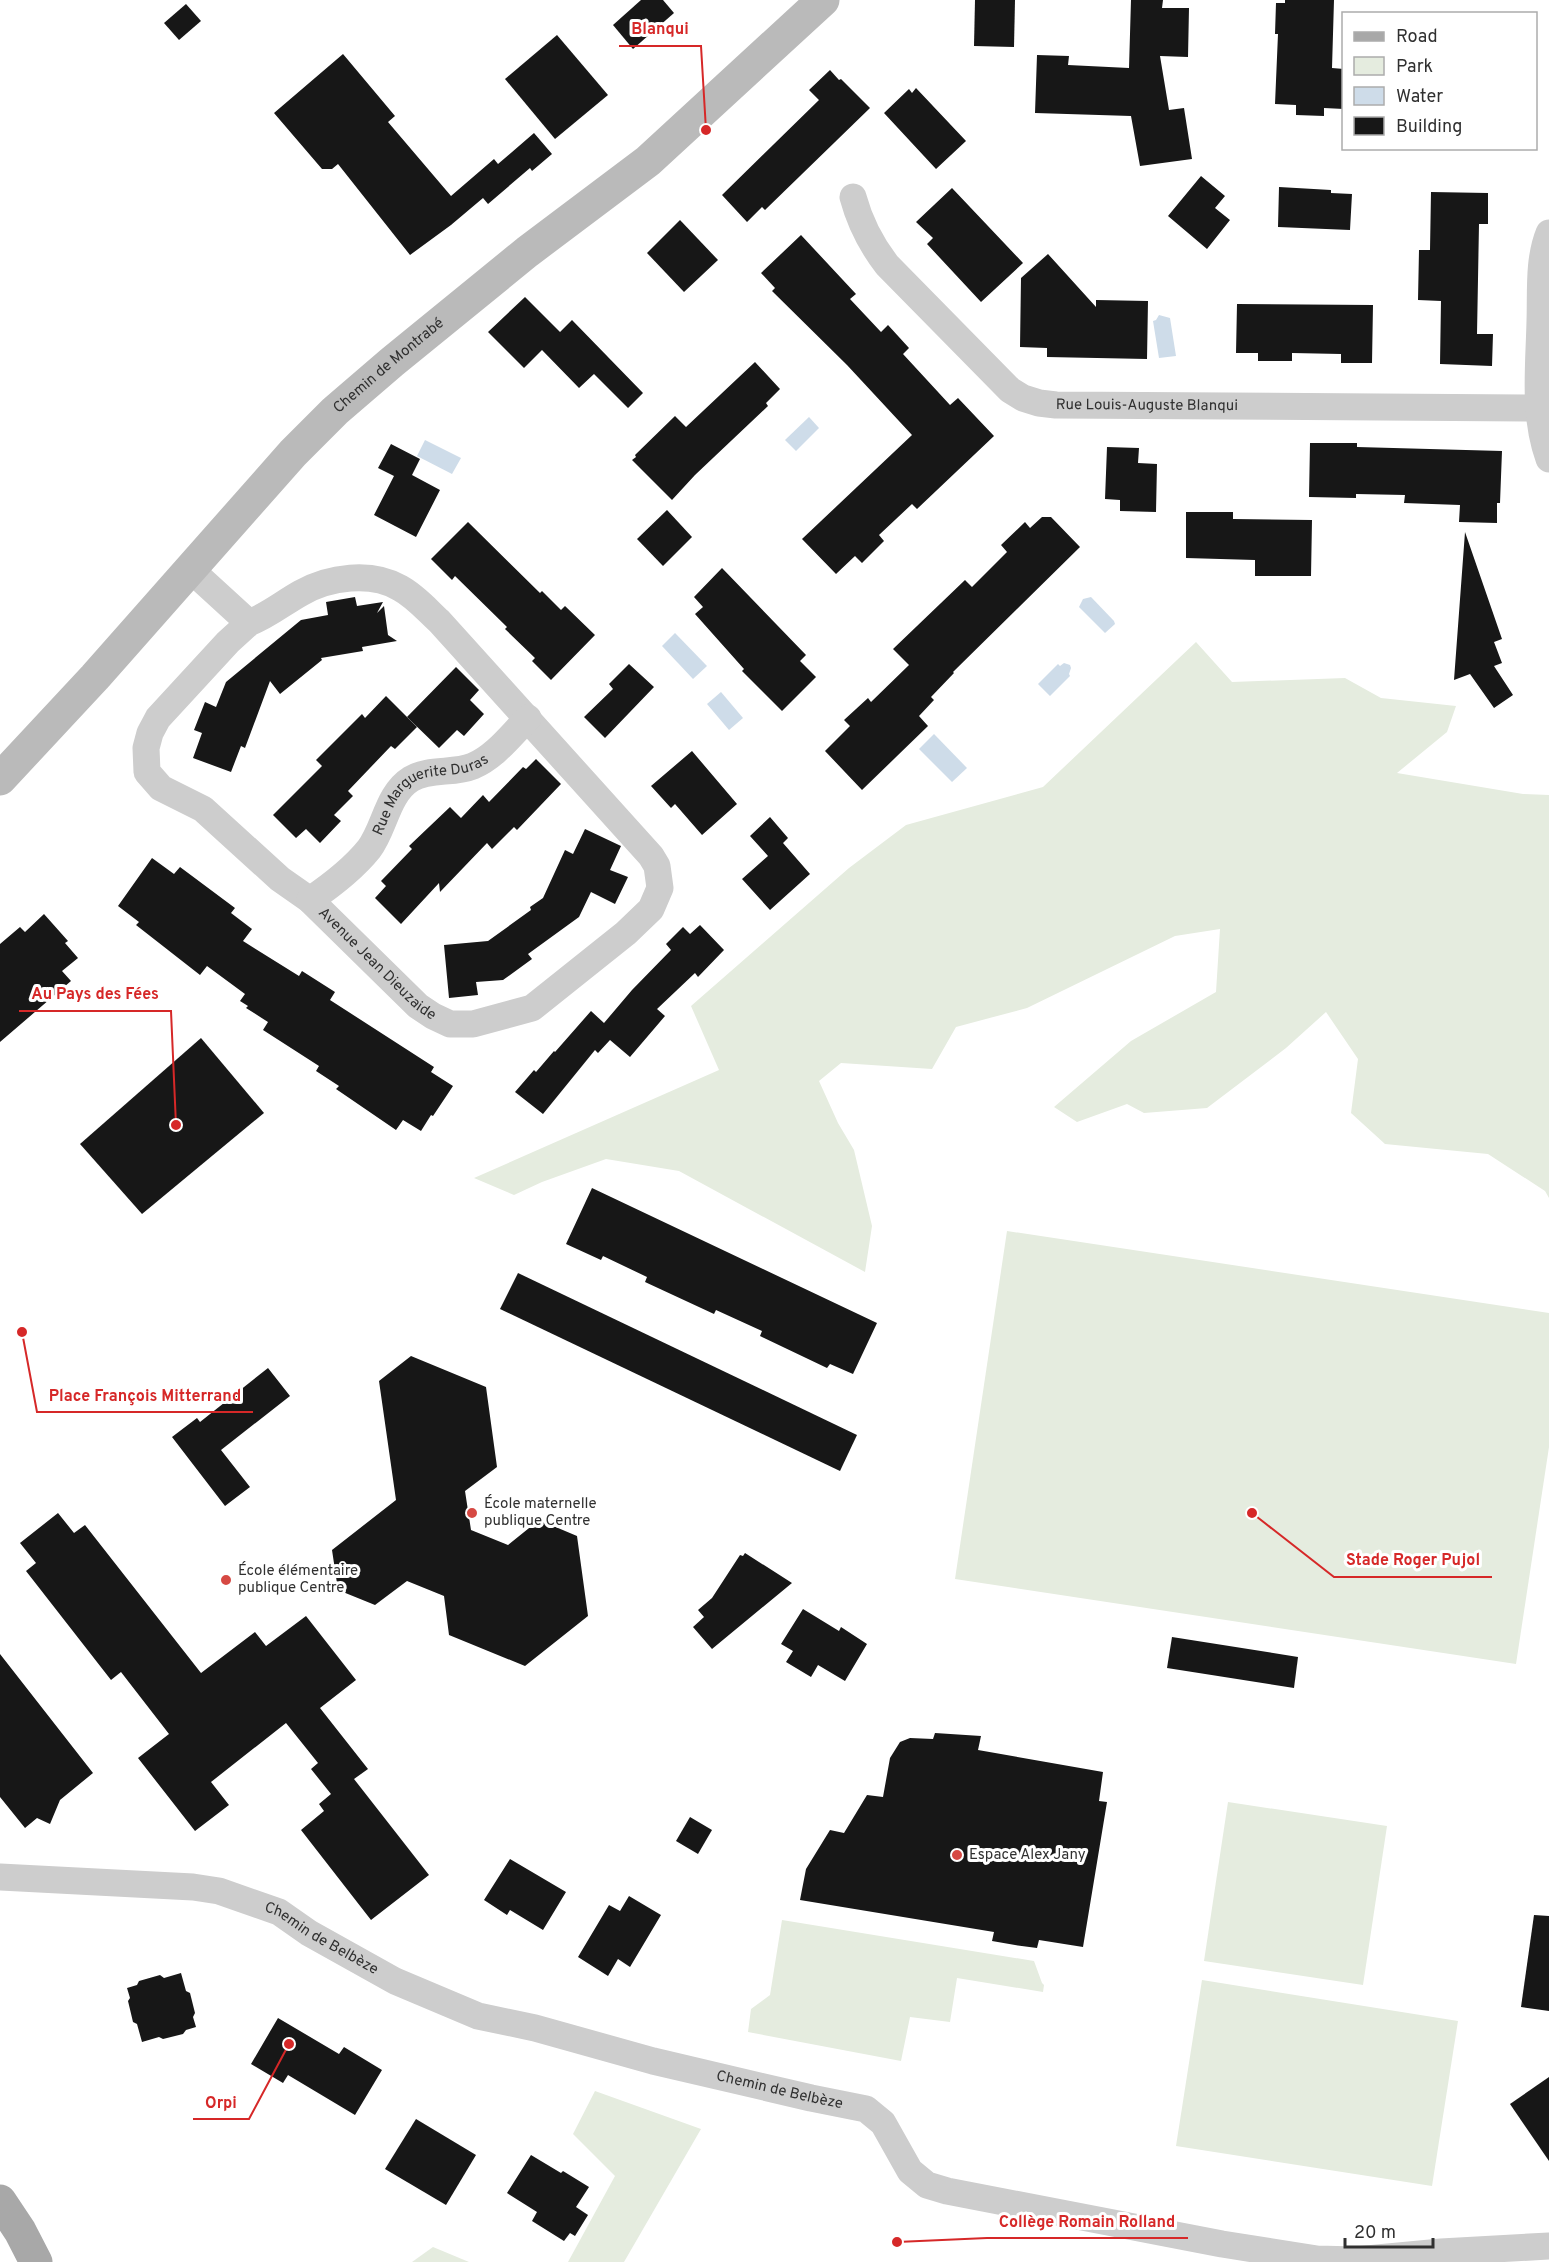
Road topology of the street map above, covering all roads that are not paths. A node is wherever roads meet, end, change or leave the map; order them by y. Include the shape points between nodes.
1 (823, 0) edge
2 (854, 197) dead end
3 (1549, 233) edge
4 (1539, 408) junction
5 (1549, 459) edge
6 (190, 569) junction
7 (249, 623) junction
8 (528, 718) junction
9 (0, 779) edge
10 (310, 900) junction
11 (0, 1877) edge
12 (0, 2201) edge
13 (1549, 2246) edge
14 (1442, 2257) edge
15 (36, 2262) edge

1 - 6 street, Chemin de Montrabé via 648,161 527,252 335,411 292,453
2 - 4 street, Rue Louis-Auguste Blanqui via 867,237 886,265 998,380 1023,398 1039,403
3 - 4 street via 1541,289
4 - 5 street
6 - 7 street
6 - 9 street, Chemin de Montrabé
7 - 8 street, Avenue Jean Dieuzaide via 332,580 351,578 387,583 400,588 439,621
7 - 10 street, Avenue Jean Dieuzaide via 158,718 146,748 147,772 161,788 202,809 280,879
8 - 10 street, Rue Marguerite Duras via 473,767 411,779 399,790 370,847
8 - 10 street, Avenue Jean Dieuzaide via 657,866 657,898 626,933 532,1008 473,1024 450,1024 418,1006
11 - 14 street, Chemin de Belbèze via 193,1887 246,1899 279,1912 395,1981 478,2016 866,2109 883,2123 910,2171 927,2185 946,2191 1317,2259
12 - 15 main road
13 - 14 street, Chemin de Belbèze

